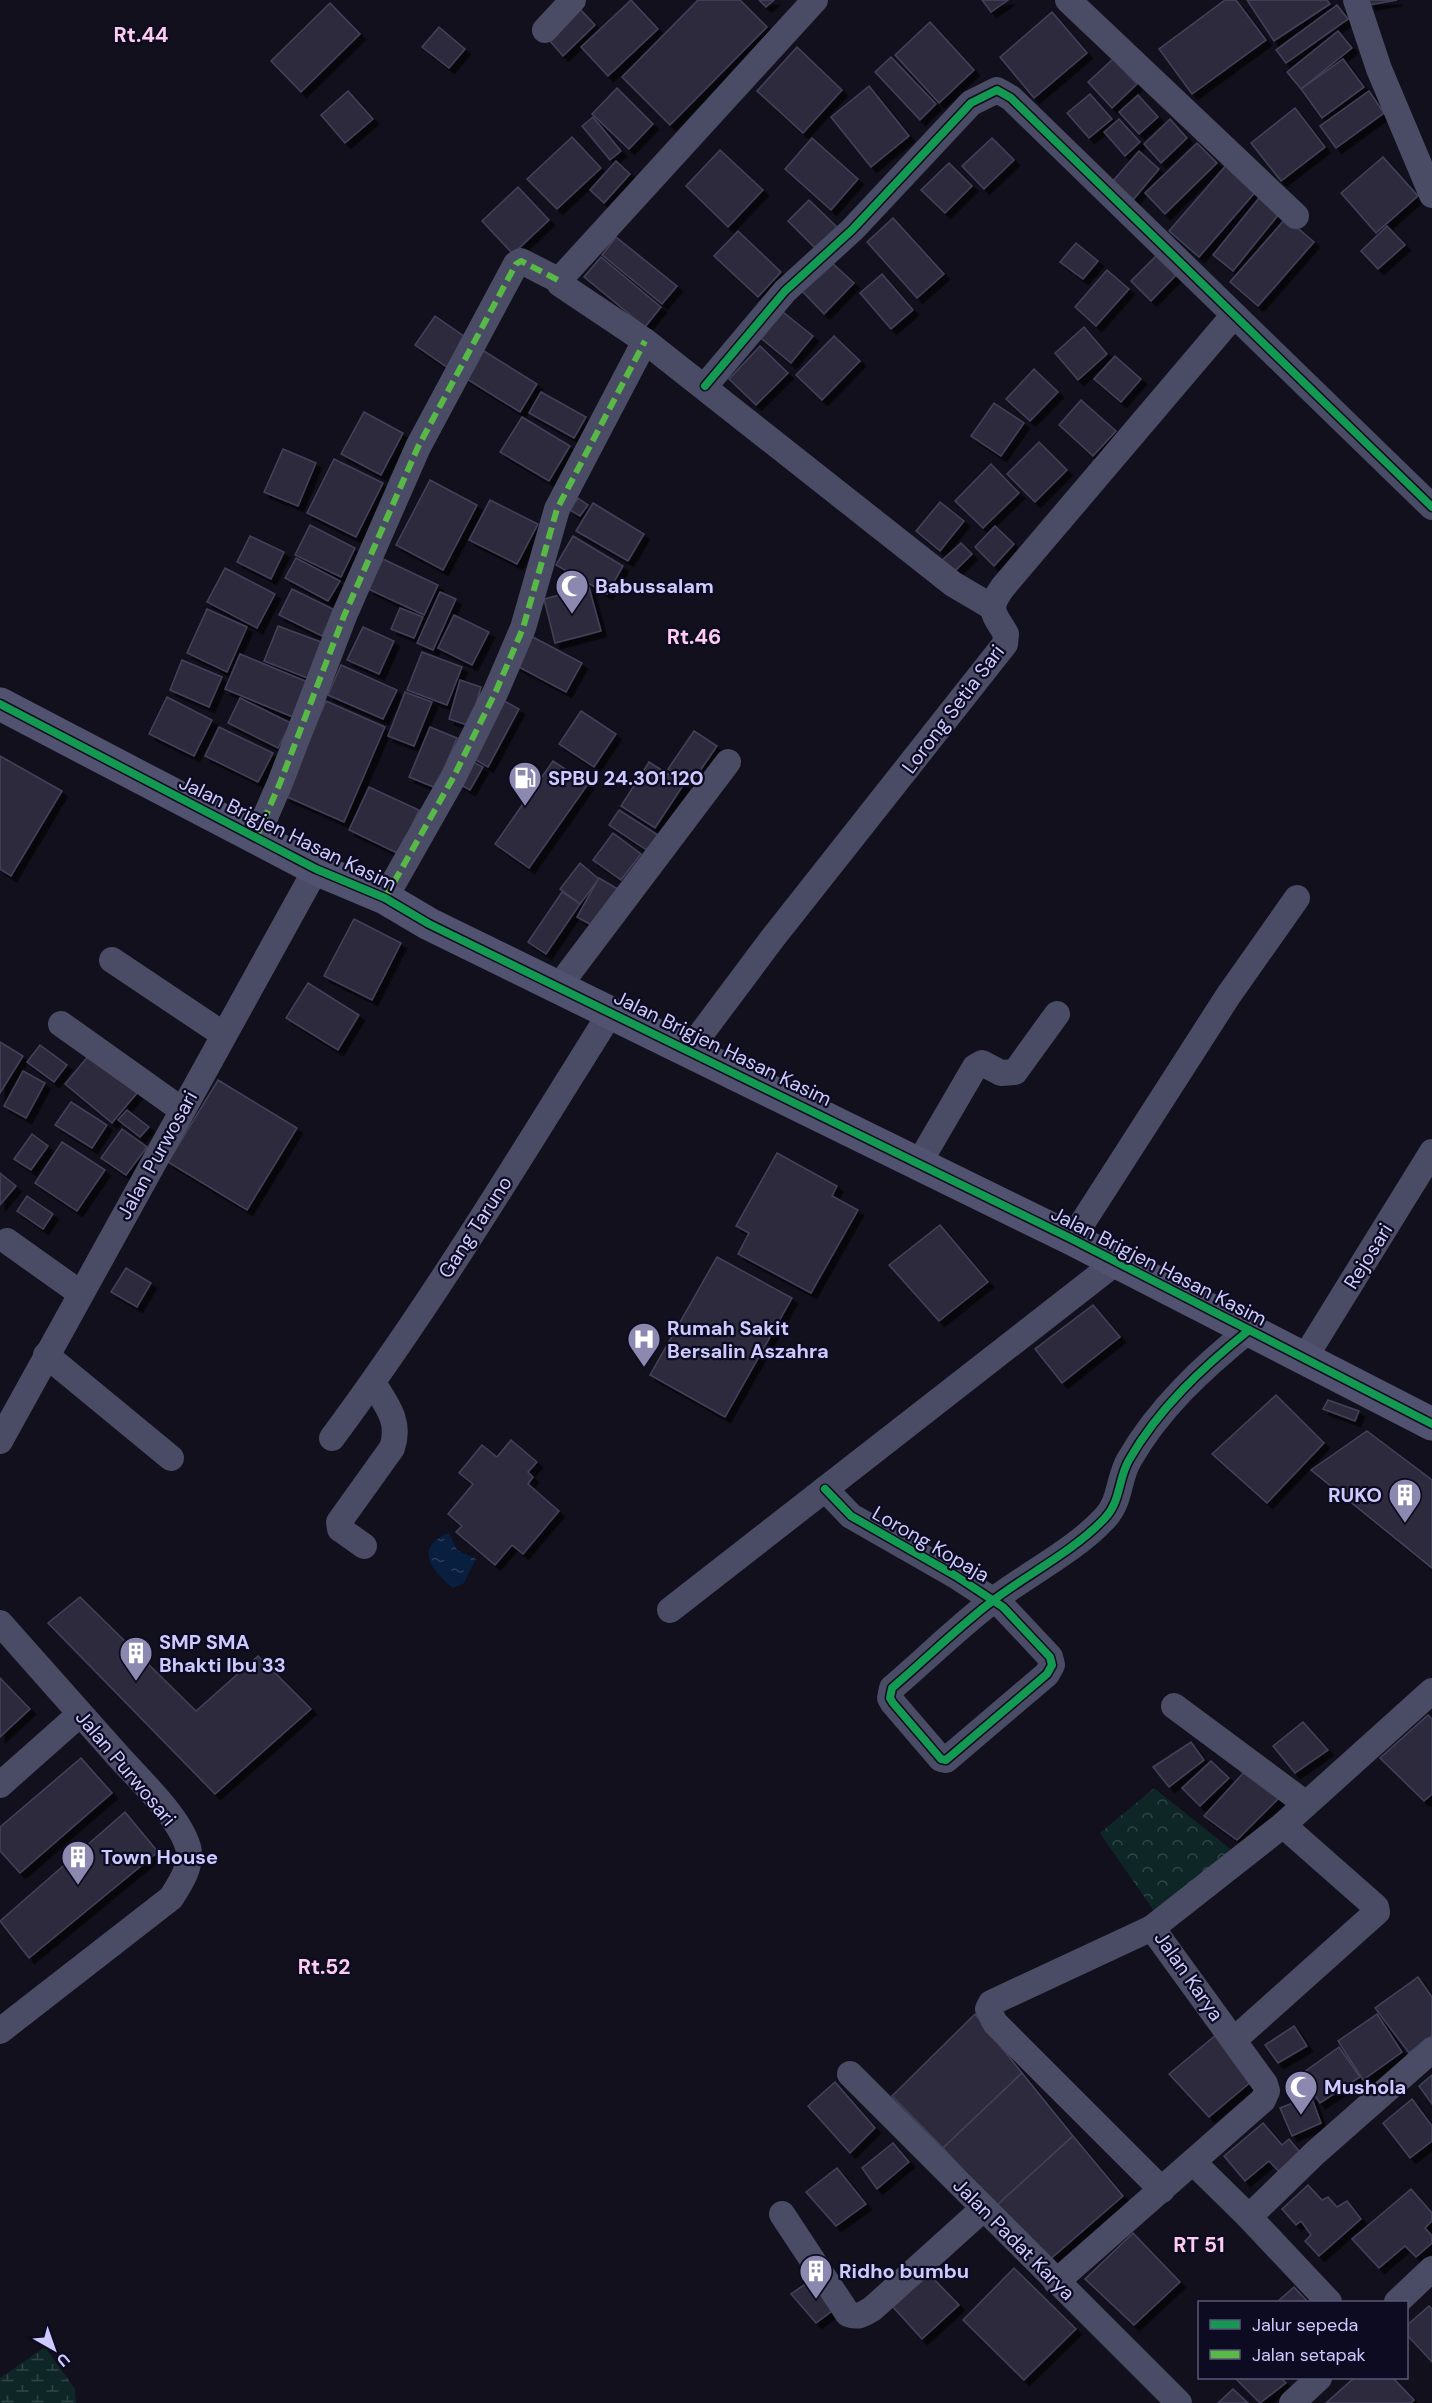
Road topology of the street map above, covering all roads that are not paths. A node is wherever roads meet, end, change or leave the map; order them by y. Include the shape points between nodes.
1 (573, 0) edge
2 (815, 0) edge
3 (1068, 0) edge
4 (1356, 0) edge
5 (545, 30) dead end
6 (1432, 195) edge
7 (1296, 216) dead end
8 (560, 281) junction
9 (1234, 315) junction
10 (645, 341) junction
11 (705, 386) junction
12 (1432, 507) edge
13 (992, 607) junction
14 (0, 704) edge
15 (728, 762) dead end
16 (256, 838) junction
17 (316, 869) junction
18 (386, 898) junction
19 (1297, 898) dead end
20 (112, 960) dead end
21 (559, 986) junction
22 (611, 1012) junction
23 (1057, 1014) dead end
24 (61, 1024) dead end
25 (224, 1035) junction
26 (689, 1050) junction
27 (182, 1110) junction
28 (1432, 1152) edge
29 (919, 1163) junction
30 (1072, 1239) junction
31 (7, 1241) dead end
32 (1116, 1263) junction
33 (80, 1293) junction
34 (1248, 1331) junction
35 (46, 1355) junction
36 (1304, 1359) junction
37 (373, 1383) junction
38 (1432, 1424) edge
39 (332, 1438) dead end
40 (0, 1441) edge
41 (171, 1458) dead end
42 (825, 1489) junction
43 (364, 1546) dead end
44 (994, 1600) junction
45 (670, 1610) dead end
46 (0, 1623) edge
47 (1432, 1691) edge
48 (1174, 1706) dead end
49 (80, 1714) junction
50 (0, 1785) edge
51 (1306, 1804) junction
52 (1283, 1825) junction
53 (1152, 1928) junction
54 (0, 2031) edge
55 (1234, 2040) junction
56 (1432, 2050) edge
57 (850, 2073) dead end
58 (1193, 2162) junction
59 (1161, 2190) junction
60 (984, 2208) junction
61 (782, 2214) dead end
62 (1249, 2217) junction
63 (1432, 2269) edge
64 (1056, 2282) junction
65 (1328, 2301) edge
66 (1398, 2301) edge
67 (1318, 2379) edge
68 (1179, 2403) edge
69 (1292, 2403) edge

1 - 5 street
2 - 8 street
3 - 7 street
4 - 6 street via 1379,69
8 - 10 street via 563,289
8 - 16 street via 527,262 516,264 424,436 344,616
9 - 11 street via 1011,98 997,90 970,103 852,230 785,291
9 - 12 street
9 - 13 street via 1003,587
10 - 11 street
10 - 18 street via 562,500 523,628 496,691
11 - 13 street via 953,584
13 - 26 street, Lorong Setia Sari via 1006,634 1005,644
14 - 16 street, Jalan Brigjen Hasan Kasim
15 - 21 street
16 - 17 street, Jalan Brigjen Hasan Kasim
17 - 18 street, Jalan Brigjen Hasan Kasim
17 - 25 street, Jalan Purwosari
18 - 21 street, Jalan Brigjen Hasan Kasim via 429,924
19 - 30 street via 1228,996
20 - 25 street
21 - 22 street, Jalan Brigjen Hasan Kasim
22 - 26 street, Jalan Brigjen Hasan Kasim
22 - 37 street, Gang Taruno
23 - 29 street via 1015,1072 1001,1073 982,1063 975,1067
24 - 27 street
25 - 27 street, Jalan Purwosari
26 - 29 street, Jalan Brigjen Hasan Kasim
27 - 33 street, Jalan Purwosari
28 - 36 street, Rejosari
29 - 30 street, Jalan Brigjen Hasan Kasim
30 - 32 street, Jalan Brigjen Hasan Kasim
31 - 33 street
32 - 34 street, Jalan Brigjen Hasan Kasim
32 - 42 street
33 - 35 street, Jalan Purwosari
34 - 36 street, Jalan Brigjen Hasan Kasim
34 - 44 street via 1174,1398 1146,1432 1128,1462 1119,1495 1105,1518
35 - 40 street, Jalan Purwosari
35 - 41 street
36 - 38 street, Jalan Brigjen Hasan Kasim
37 - 39 street, Gang Taruno
37 - 43 street via 393,1415 396,1437 339,1522 340,1529
42 - 44 street, Lorong Kopaja via 851,1516
42 - 45 street
44 - 44 street, Lorong Kopaja via 1020,1622 1047,1653 1052,1665 1047,1674 946,1760 941,1759 893,1703 890,1692
46 - 49 street, Jalan Purwosari
47 - 51 street, Jalan Karya
48 - 51 street
49 - 50 street
49 - 54 street, Jalan Purwosari via 156,1798 188,1848 188,1861 171,1898
51 - 52 street, Jalan Karya
52 - 53 street, Jalan Karya
52 - 55 street via 1376,1906 1377,1912
53 - 55 street, Jalan Karya
53 - 59 street via 991,2003 988,2009 995,2023
55 - 58 street, Jalan Karya via 1265,2084 1266,2096
56 - 62 street
57 - 60 street, Jalan Padat Karya
58 - 59 street, Jalan Karya
58 - 62 street
59 - 64 street, Jalan Karya
60 - 61 street via 861,2316 848,2314
60 - 64 street, Jalan Padat Karya
62 - 65 street
63 - 66 street
64 - 68 street, Jalan Padat Karya
67 - 69 street

